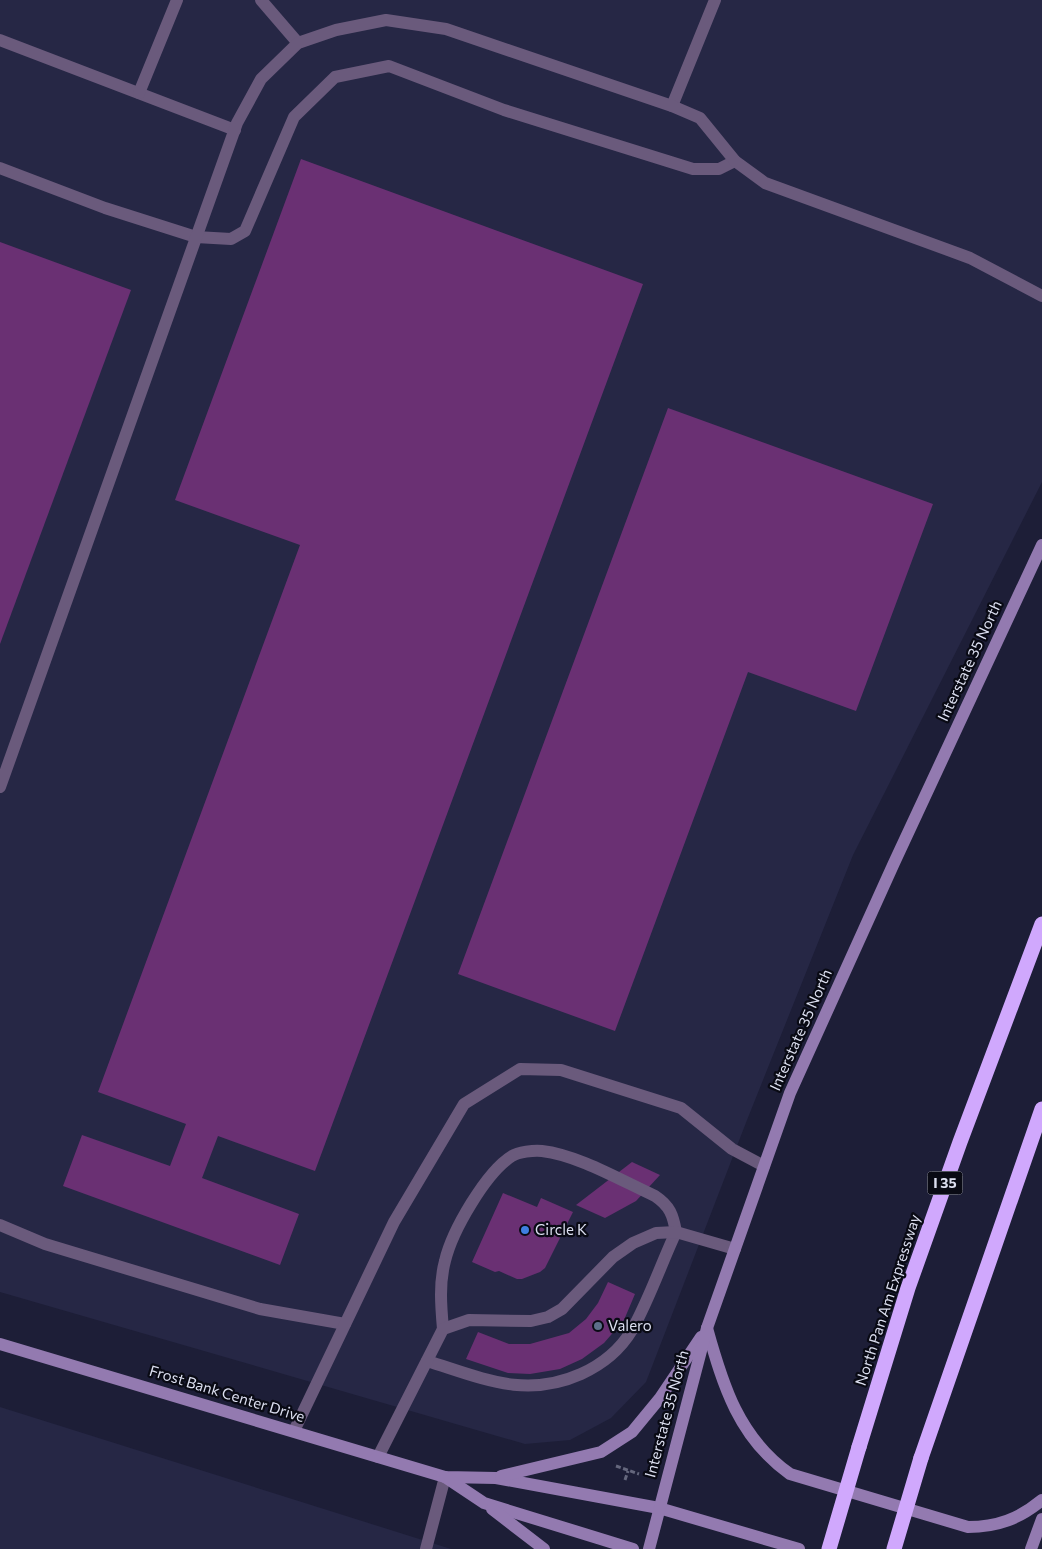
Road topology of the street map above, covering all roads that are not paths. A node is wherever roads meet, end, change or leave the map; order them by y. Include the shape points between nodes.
1 (177, 0) edge
2 (261, 0) edge
3 (715, 0) edge
4 (0, 40) edge
5 (298, 43) junction
6 (139, 93) junction
7 (672, 106) junction
8 (235, 130) junction
9 (735, 161) junction
10 (0, 168) edge
11 (196, 237) junction
12 (1042, 296) edge
13 (1042, 545) edge
14 (0, 787) edge
15 (1042, 924) edge
16 (1042, 1109) edge
17 (764, 1166) junction
18 (0, 1224) edge
19 (676, 1232) junction
20 (735, 1249) junction
21 (345, 1324) junction
22 (706, 1328) junction
23 (443, 1329) junction
24 (0, 1344) edge
25 (426, 1361) junction
26 (294, 1431) junction
27 (378, 1456) junction
28 (445, 1477) junction
29 (496, 1478) junction
30 (1042, 1500) edge
31 (484, 1503) junction
32 (659, 1508) junction
33 (1042, 1519) edge
34 (426, 1549) edge
35 (544, 1549) edge
36 (633, 1549) edge
37 (649, 1549) edge
38 (799, 1549) edge
39 (828, 1549) edge
40 (894, 1549) edge
41 (1031, 1549) edge

1 - 6 lane
2 - 5 lane
3 - 7 lane
4 - 6 lane
5 - 7 lane via 336,30 386,20 446,29
5 - 8 lane via 261,80
6 - 8 lane
7 - 9 lane via 700,118
8 - 11 lane
9 - 11 lane via 718,169 693,169 504,110 389,66 335,77 294,117 245,231 231,240
9 - 12 lane via 766,184 970,258
10 - 11 lane via 105,208
11 - 14 lane
13 - 17 main road, Interstate 35 North via 790,1093
15 - 39 highway, North Pan Am Expressway / I 35, bridge via 915,1270
16 - 40 highway, bridge via 921,1458
17 - 20 main road, Interstate 35 North
17 - 21 lane via 732,1149 681,1108 561,1070 520,1069 464,1104 394,1222
18 - 21 lane via 45,1244 260,1309
19 - 20 lane
19 - 23 lane via 656,1233 634,1243 613,1257 562,1309 548,1317 531,1321 469,1320
19 - 23 lane via 674,1216 655,1196 571,1158 541,1151 513,1154 492,1172 472,1200 445,1259 440,1305
19 - 25 lane via 632,1329 617,1351 594,1368 564,1382 530,1387 496,1382
20 - 22 main road, Interstate 35 North
21 - 26 lane
22 - 29 main road via 660,1398 632,1432 601,1452
22 - 30 main road via 717,1367 739,1418 770,1460 790,1474 968,1527 998,1524
22 - 32 main road, Interstate 35 North
23 - 25 lane
24 - 26 main road, Frost Bank Center Drive
25 - 27 lane
26 - 27 main road, Frost Bank Center Drive
27 - 28 main road, Frost Bank Center Drive
28 - 29 main road, Frost Bank Center Drive
28 - 31 main road, Frost Bank Center Drive
28 - 34 lane
29 - 32 main road, Frost Bank Center Drive
31 - 35 main road
31 - 36 main road, Frost Bank Center Drive
32 - 37 main road, Interstate 35 North
32 - 38 main road, Frost Bank Center Drive
33 - 41 main road

